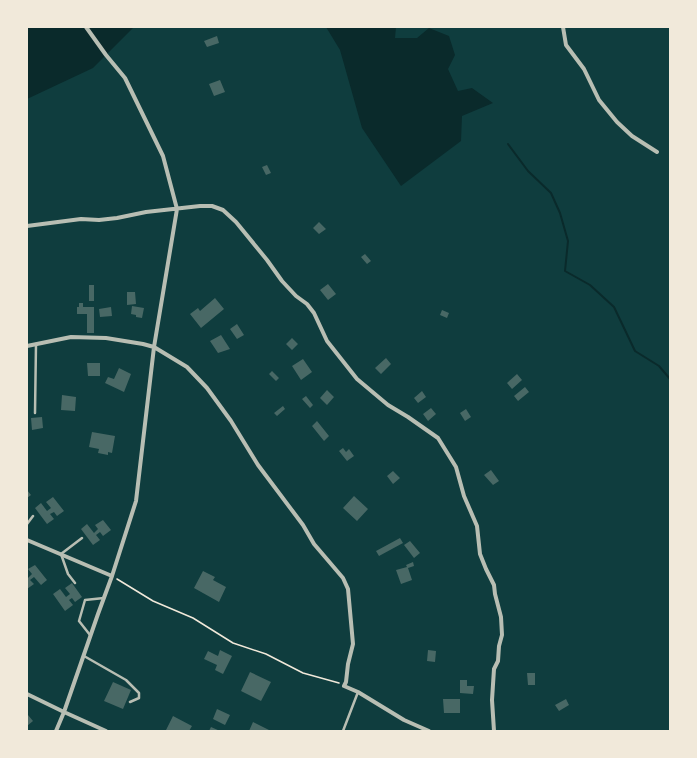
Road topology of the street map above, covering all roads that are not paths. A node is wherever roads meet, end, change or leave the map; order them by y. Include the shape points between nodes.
1 (86, 27) edge
2 (563, 27) edge
3 (658, 152) dead end
4 (177, 210) junction
5 (27, 226) edge
6 (36, 344) junction
7 (27, 346) edge
8 (154, 347) junction
9 (35, 413) dead end
10 (33, 516) dead end
11 (27, 524) edge
12 (82, 538) dead end
13 (27, 540) edge
14 (61, 554) junction
15 (112, 576) junction
16 (75, 584) dead end
17 (104, 598) junction
18 (90, 635) junction
19 (83, 656) junction
20 (358, 692) junction
21 (27, 694) edge
22 (130, 702) dead end
23 (64, 712) junction
24 (56, 731) edge
25 (106, 731) edge
26 (343, 731) edge
27 (428, 731) edge
28 (494, 731) edge

1 - 4 street via 125,78 163,156
2 - 3 street via 566,45 584,69 599,100 616,122 632,136
4 - 5 street via 99,220 81,218
4 - 8 street
4 - 28 street via 200,206 212,206 223,210 236,222 282,281 307,304 327,341 357,379 388,406 438,438 450,457 477,526 480,554 494,585 501,617 502,635 498,661 494,669 492,700
6 - 7 street
6 - 8 street via 71,337 89,337
6 - 9 lane
8 - 15 street via 136,501
8 - 20 street via 187,367 207,388 314,544 343,578 348,589 353,644 344,686
10 - 11 lane
12 - 14 lane
13 - 14 street
14 - 15 street
14 - 16 lane via 68,574
15 - 17 street
17 - 18 street
17 - 18 lane via 85,600 79,621
18 - 19 street
19 - 22 lane via 126,680 139,693 139,698
19 - 23 street
20 - 26 lane
20 - 27 street via 404,720
21 - 23 street
23 - 24 street
23 - 25 street

